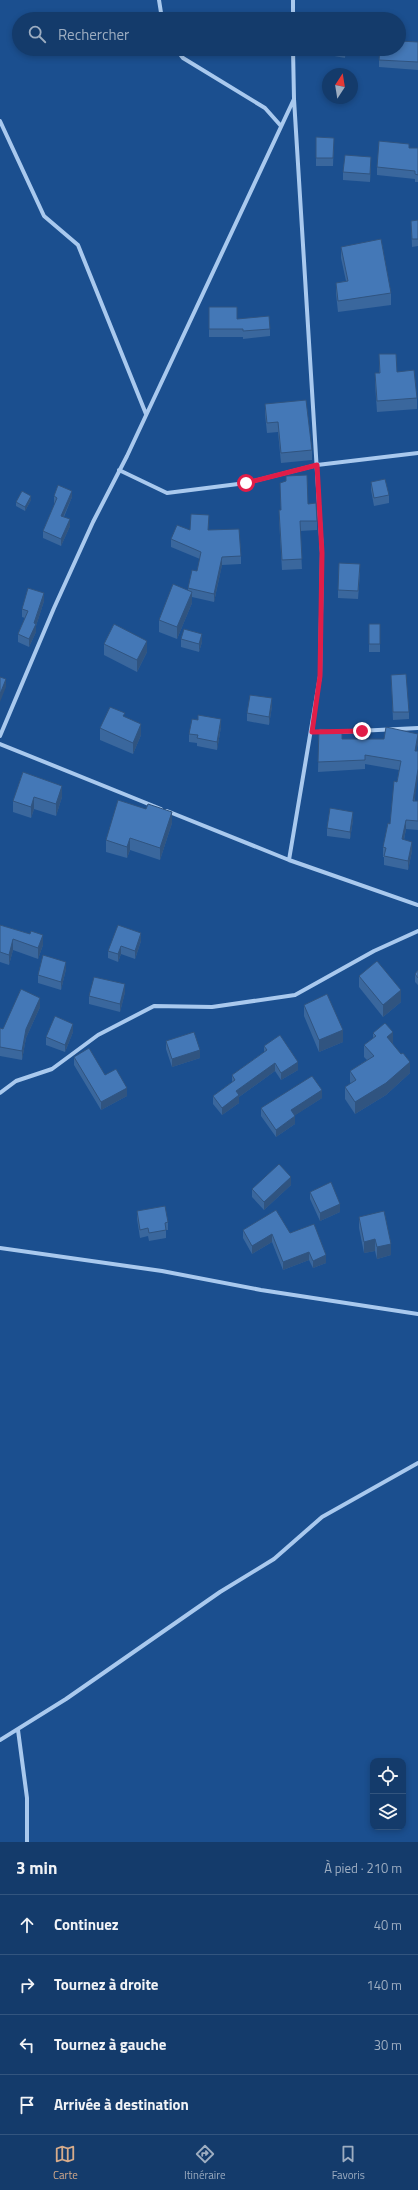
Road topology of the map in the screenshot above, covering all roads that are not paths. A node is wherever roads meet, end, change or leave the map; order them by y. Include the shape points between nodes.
1 (159, 0) edge
2 (293, 0) edge
3 (161, 12) edge
4 (293, 12) edge
5 (181, 56) edge
6 (293, 56) edge
7 (294, 99) junction
8 (0, 121) edge
9 (281, 126) junction
10 (146, 414) junction
11 (418, 453) edge
12 (317, 465) junction
13 (120, 470) junction
14 (418, 728) edge
15 (312, 732) junction
16 (319, 732) edge
17 (333, 732) edge
18 (0, 736) edge
19 (0, 744) edge
20 (289, 860) junction
21 (418, 906) edge
22 (418, 931) edge
23 (0, 1093) edge
24 (0, 1248) edge
25 (418, 1314) edge
26 (418, 1463) edge
27 (18, 1730) junction
28 (0, 1740) edge
29 (27, 1842) edge

1 - 3 street
2 - 4 street
5 - 9 street via 265,108
6 - 7 street
7 - 9 street
7 - 12 street
8 - 10 street via 44,216 78,245
9 - 10 street
10 - 13 street
11 - 12 street
12 - 13 street via 246,483 167,493
12 - 15 street via 322,553 320,676
13 - 18 street via 54,608
14 - 17 street
15 - 16 street
15 - 20 street
19 - 20 street
20 - 21 street
22 - 23 street via 374,951 295,995 212,1007 154,1006 98,1035 52,1070 16,1081
24 - 25 street via 162,1271 261,1290
26 - 27 street via 322,1517 274,1559 220,1592
27 - 28 street
27 - 29 street via 27,1798

